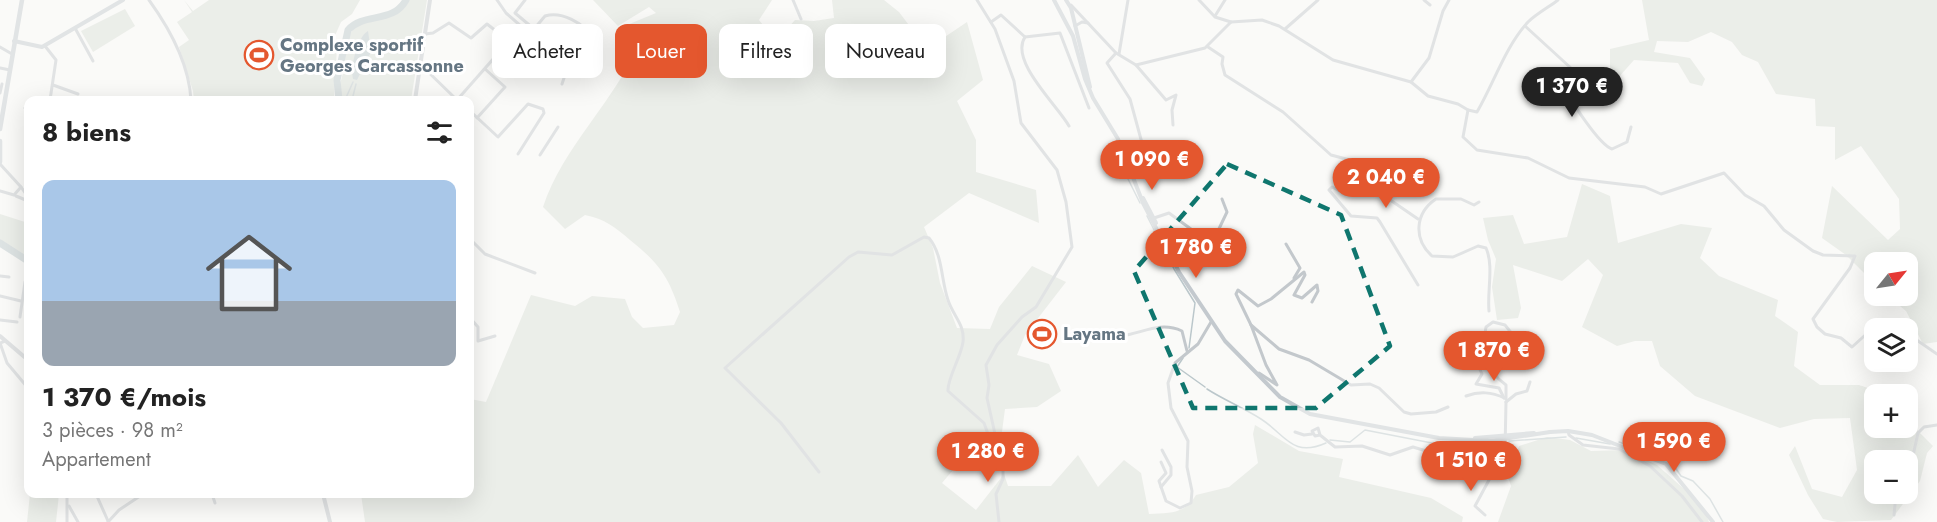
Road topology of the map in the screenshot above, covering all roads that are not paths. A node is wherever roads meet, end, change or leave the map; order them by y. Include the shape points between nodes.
1 (21, 0) edge
2 (123, 0) edge
3 (149, 0) edge
4 (430, 0) edge
5 (496, 0) edge
6 (525, 0) edge
7 (793, 0) edge
8 (978, 0) edge
9 (1054, 0) edge
10 (1128, 0) edge
11 (1199, 0) edge
12 (1225, 0) edge
13 (1318, 0) edge
14 (1424, 0) edge
15 (1449, 0) edge
16 (1558, 0) edge
17 (1067, 1) edge
18 (1430, 5) dead end
19 (1072, 14) junction
20 (1215, 17) junction
21 (1063, 18) junction
22 (801, 19) dead end
23 (1074, 20) junction
24 (991, 21) junction
25 (1088, 22) junction
26 (519, 24) edge
27 (528, 24) edge
28 (538, 24) edge
29 (580, 24) edge
30 (1229, 24) junction
31 (1075, 26) junction
32 (1525, 26) junction
33 (492, 27) edge
34 (75, 28) junction
35 (1285, 29) junction
36 (425, 34) junction
37 (1025, 37) junction
38 (14, 41) junction
39 (45, 46) junction
40 (1208, 46) junction
41 (0, 47) edge
42 (12, 54) junction
43 (1117, 54) junction
44 (93, 61) dead end
45 (492, 61) edge
46 (420, 63) junction
47 (1136, 65) junction
48 (0, 68) edge
49 (485, 69) junction
50 (1084, 69) junction
51 (10, 70) junction
52 (1074, 72) junction
53 (564, 78) edge
54 (1411, 82) junction
55 (2, 84) dead end
56 (562, 84) dead end
57 (53, 85) junction
58 (0, 93) edge
59 (78, 94) dead end
60 (51, 96) edge
61 (191, 96) edge
62 (416, 96) edge
63 (454, 96) edge
64 (461, 96) edge
65 (1089, 108) dead end
66 (1468, 110) junction
67 (474, 115) edge
68 (477, 118) junction
69 (1173, 125) dead end
70 (1069, 126) dead end
71 (558, 127) dead end
72 (1630, 128) dead end
73 (0, 129) edge
74 (0, 141) edge
75 (0, 148) edge
76 (518, 154) dead end
77 (1145, 154) dead end
78 (540, 155) dead end
79 (0, 163) edge
80 (1365, 182) junction
81 (1135, 184) junction
82 (21, 187) junction
83 (0, 191) edge
84 (24, 192) edge
85 (14, 195) junction
86 (24, 198) edge
87 (1222, 199) dead end
88 (1479, 202) dead end
89 (1154, 218) junction
90 (1418, 219) junction
91 (1161, 236) junction
92 (1209, 238) junction
93 (474, 243) edge
94 (1286, 244) dead end
95 (1217, 252) dead end
96 (535, 273) dead end
97 (0, 276) edge
98 (9, 277) dead end
99 (1293, 279) junction
100 (1418, 285) dead end
101 (24, 287) edge
102 (0, 296) edge
103 (21, 301) junction
104 (1312, 302) dead end
105 (1489, 311) dead end
106 (20, 317) dead end
107 (0, 320) edge
108 (17, 322) dead end
109 (474, 323) edge
110 (1212, 323) junction
111 (1251, 325) junction
112 (1216, 328) junction
113 (0, 331) edge
114 (1204, 334) junction
115 (0, 336) edge
116 (495, 336) dead end
117 (1121, 336) dead end
118 (1864, 336) edge
119 (1470, 337) dead end
120 (5, 340) junction
121 (1918, 341) edge
122 (0, 345) edge
123 (1533, 350) dead end
124 (1187, 351) junction
125 (1937, 354) edge
126 (24, 357) edge
127 (1254, 372) junction
128 (1530, 382) dead end
129 (24, 383) edge
130 (1466, 396) dead end
131 (1506, 399) junction
132 (1448, 407) dead end
133 (1937, 424) edge
134 (1568, 431) junction
135 (1295, 432) dead end
136 (1312, 434) junction
137 (1320, 435) junction
138 (1460, 439) junction
139 (1507, 439) junction
140 (1500, 442) junction
141 (992, 445) junction
142 (1620, 447) junction
143 (1162, 450) dead end
144 (1914, 450) edge
145 (1499, 452) junction
146 (1161, 462) dead end
147 (819, 472) dead end
148 (1161, 487) junction
149 (67, 498) edge
150 (98, 498) edge
151 (138, 498) edge
152 (213, 498) edge
153 (324, 498) edge
154 (215, 503) dead end
155 (1895, 504) edge
156 (68, 505) junction
157 (1485, 515) dead end
158 (1894, 515) dead end
159 (67, 522) edge
160 (78, 522) edge
161 (108, 522) edge
162 (330, 522) edge
163 (999, 522) edge
164 (1702, 522) edge
165 (1713, 522) edge

1 - 38 main road
2 - 34 main road
3 - 61 street via 177,48
4 - 36 street
5 - 26 street
6 - 27 street via 515,13
7 - 22 street
8 - 24 street
9 - 21 main road
10 - 43 street
11 - 20 street
12 - 20 street
13 - 35 street
14 - 18 street
15 - 54 street via 1429,58
16 - 32 street
17 - 19 main road
17 - 25 street
19 - 21 main road
19 - 23 main road
20 - 30 street
21 - 23 main road
21 - 50 main road
23 - 25 street
23 - 31 main road
24 - 37 street via 1001,15
24 - 141 street via 1017,89 1021,123 1057,170 1072,247 1036,307 997,345 987,365 987,398 995,434
25 - 31 street
25 - 43 street
28 - 29 street via 545,16 561,16
30 - 35 street via 1262,20
30 - 40 street
31 - 50 main road
32 - 66 street via 1514,39 1477,112
32 - 72 street via 1572,69 1567,90 1603,144 1612,149 1628,142
33 - 36 street via 488,24 471,38 449,23
34 - 39 main road
34 - 44 street
35 - 54 street via 1333,60
36 - 46 street
37 - 52 street via 1060,33
37 - 70 street via 1022,46 1026,62 1047,100 1058,107
38 - 39 main road
38 - 42 main road
39 - 57 street via 56,60
40 - 47 street
40 - 80 street via 1224,57 1225,75 1283,112 1331,155 1350,160 1360,169
41 - 42 street
42 - 51 main road
43 - 47 street
43 - 77 street via 1107,63 1130,99
45 - 49 street
46 - 62 street
46 - 63 street
47 - 69 street via 1166,100 1176,95
48 - 51 street
49 - 64 street
49 - 68 street via 505,87
50 - 52 street
50 - 81 main road via 1090,91 1118,140
51 - 73 main road
52 - 65 street
53 - 56 street
54 - 66 street via 1428,96
55 - 58 street
57 - 59 street
57 - 60 street
66 - 118 street via 1463,137 1469,145 1477,150 1528,159 1569,178 1645,187 1661,194 1724,173 1745,195 1764,206 1784,230 1813,250 1823,255 1855,256 1813,318 1817,327 1852,347
67 - 68 street
68 - 76 street via 498,137 528,104 543,109
71 - 78 street
74 - 75 main road
75 - 79 main road
79 - 82 street
80 - 90 street
80 - 100 street via 1353,193 1332,187 1329,190 1351,216 1377,218
81 - 89 main road
81 - 91 main road
82 - 84 street
82 - 85 street
83 - 85 street
85 - 86 street
87 - 92 street via 1227,212 1216,235
88 - 90 street via 1474,205 1461,199 1436,199
89 - 91 main road
89 - 92 street via 1169,213
90 - 105 street via 1422,245 1432,256 1453,257 1478,246 1486,248 1491,258
91 - 110 main road
92 - 95 street via 1208,248
93 - 96 street via 485,254
94 - 99 street via 1300,267
97 - 98 street
99 - 104 street via 1305,274 1294,294 1298,298 1304,297 1314,284 1318,286
99 - 111 street via 1258,306 1236,291
101 - 103 street
102 - 103 street
103 - 106 street
107 - 108 street
109 - 116 street via 478,341
110 - 112 main road
110 - 114 street
111 - 127 street via 1277,386
111 - 132 street via 1279,350 1309,360 1351,385 1370,384 1379,388 1404,412 1436,412
112 - 114 street
112 - 127 main road
113 - 120 street
114 - 124 street via 1198,345
115 - 120 street
117 - 124 street via 1154,327 1176,328 1182,331
119 - 131 street via 1471,350 1482,374 1476,384 1500,388
120 - 122 street
120 - 126 street
121 - 125 street
122 - 129 street via 10,367
123 - 131 street via 1517,340 1505,325 1493,322 1486,327 1484,355 1506,385
124 - 148 street via 1170,373 1169,391 1173,413 1188,441 1187,467 1193,500 1186,506 1172,506
127 - 138 main road via 1292,405 1310,414
128 - 131 street via 1527,391
130 - 131 street via 1494,392
131 - 139 street
133 - 144 street via 1918,433
134 - 139 main road
134 - 142 main road via 1592,435
134 - 142 street via 1583,445
135 - 136 street
136 - 137 street
136 - 137 street via 1317,428
137 - 145 street via 1335,447 1362,446 1390,455 1413,447 1443,456 1460,478
138 - 139 main road
138 - 140 main road
139 - 140 main road
139 - 145 street via 1505,450
140 - 145 street
141 - 147 street via 984,423 948,391 963,333 949,302 936,248 924,237 890,255 858,252 849,257 725,368 781,423
141 - 163 street via 1003,471 996,494
142 - 164 street via 1660,473
142 - 165 main road via 1666,464
143 - 148 street via 1171,475
145 - 157 street via 1496,467 1476,506
146 - 148 street via 1166,470 1159,481
149 - 156 street
150 - 161 street
151 - 161 street
152 - 154 street
153 - 162 street
155 - 158 street
156 - 159 street
156 - 160 street

